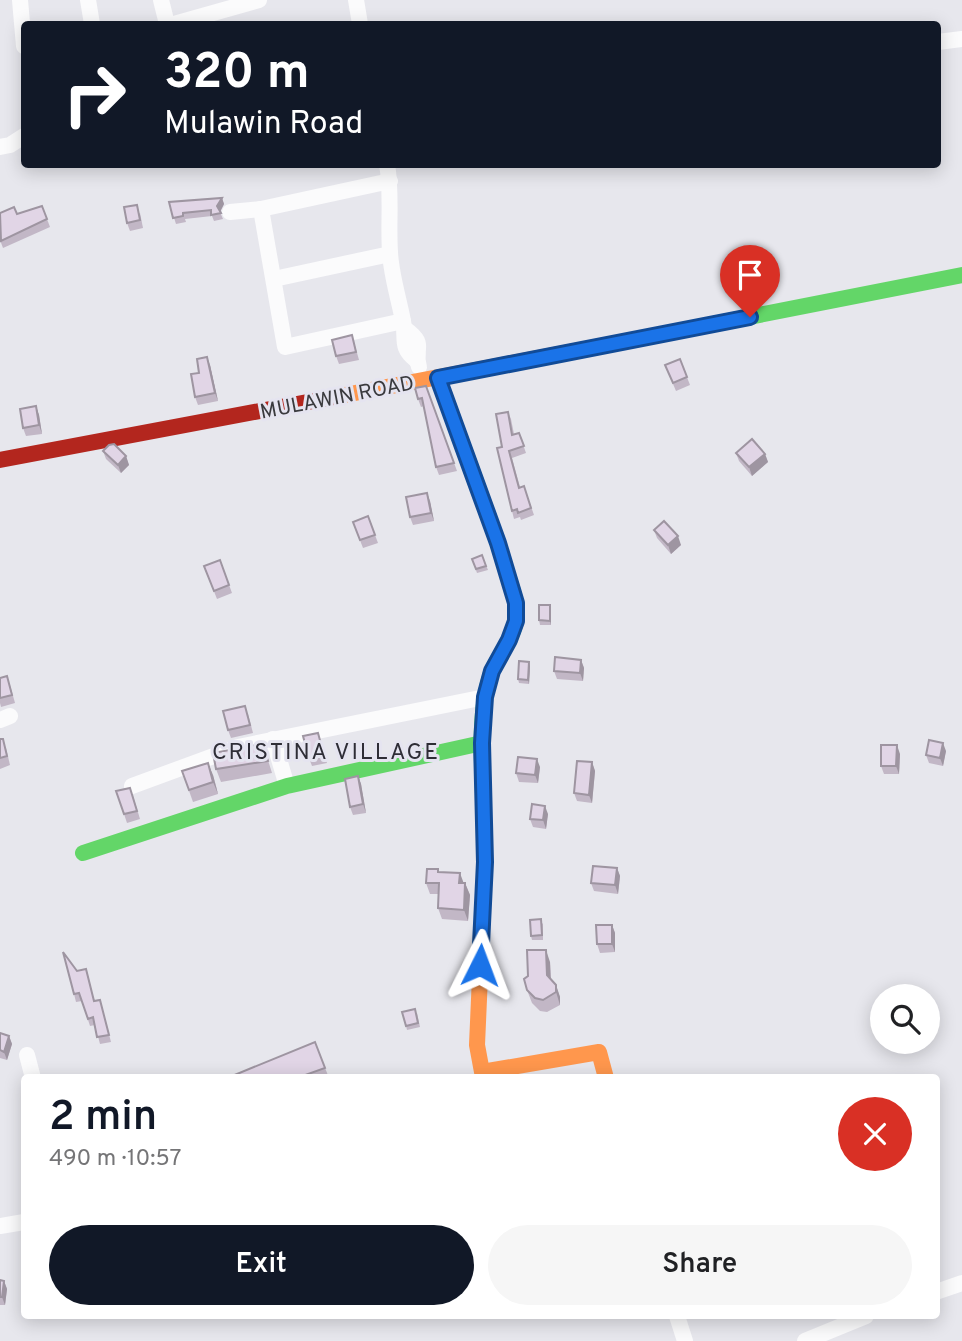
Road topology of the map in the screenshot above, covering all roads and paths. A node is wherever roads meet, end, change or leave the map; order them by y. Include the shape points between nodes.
1 (20, 0) edge
2 (88, 0) edge
3 (161, 0) edge
4 (259, 0) edge
5 (356, 0) edge
6 (22, 21) edge
7 (92, 21) edge
8 (166, 21) edge
9 (185, 21) edge
10 (360, 21) edge
11 (962, 39) edge
12 (941, 42) edge
13 (21, 138) edge
14 (5, 146) edge
15 (388, 168) edge
16 (390, 181) junction
17 (261, 209) junction
18 (230, 212) dead end
19 (390, 254) junction
20 (962, 275) edge
21 (274, 279) junction
22 (404, 324) junction
23 (431, 380) junction
24 (0, 460) edge
25 (485, 697) junction
26 (273, 739) junction
27 (482, 743) junction
28 (132, 786) edge
29 (287, 786) junction
30 (83, 853) dead end
31 (27, 1055) dead end
32 (32, 1074) edge
33 (605, 1074) edge
34 (21, 1222) edge
35 (0, 1226) edge
36 (962, 1283) edge
37 (940, 1291) edge
38 (678, 1319) edge
39 (859, 1319) edge
40 (685, 1341) edge
41 (805, 1341) edge

1 - 6 street
2 - 7 street
3 - 8 street
4 - 9 street
5 - 10 street
11 - 12 street
13 - 14 street
15 - 16 street
16 - 17 street
16 - 19 street
17 - 18 street
17 - 21 street
19 - 21 street
19 - 22 street
20 - 23 street, MULAWIN ROAD
21 - 22 street via 285,347
22 - 23 street via 407,352
23 - 24 street, MULAWIN ROAD
23 - 25 street via 498,543 516,603 516,621
25 - 26 street
25 - 27 street
26 - 28 street
26 - 29 street
27 - 29 street
27 - 33 street via 485,862 477,1045 482,1072 598,1052
29 - 30 street
31 - 32 street
34 - 35 street
36 - 37 street
38 - 40 street
39 - 41 street

